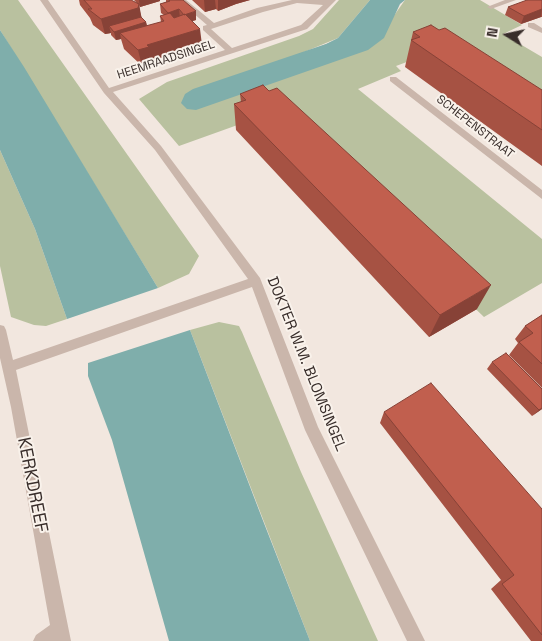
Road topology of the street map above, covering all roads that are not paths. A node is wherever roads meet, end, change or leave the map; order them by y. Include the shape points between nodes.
1 (44, 0) edge
2 (182, 0) edge
3 (512, 0) edge
4 (330, 2) edge
5 (491, 7) dead end
6 (531, 25) dead end
7 (213, 26) junction
8 (542, 31) edge
9 (231, 51) junction
10 (393, 79) dead end
11 (107, 91) junction
12 (542, 195) edge
13 (256, 281) junction
14 (0, 330) edge
15 (9, 367) junction
16 (61, 635) edge
17 (42, 641) edge
18 (416, 641) edge

1 - 11 street, DOKTER W.M. BLOMSINGEL
2 - 7 street
3 - 5 street
4 - 7 street, HEEMRAADSINGEL via 297,2
4 - 9 street, HEEMRAADSINGEL via 304,27
6 - 8 street
7 - 9 street, HEEMRAADSINGEL via 206,28
9 - 11 street, HEEMRAADSINGEL
10 - 12 street, SCHEPENSTRAAT
11 - 13 street, DOKTER W.M. BLOMSINGEL via 158,148
13 - 15 street
13 - 18 street, DOKTER W.M. BLOMSINGEL via 312,430
14 - 15 street, KERKDREEF
15 - 16 street, KERKDREEF
16 - 17 street

